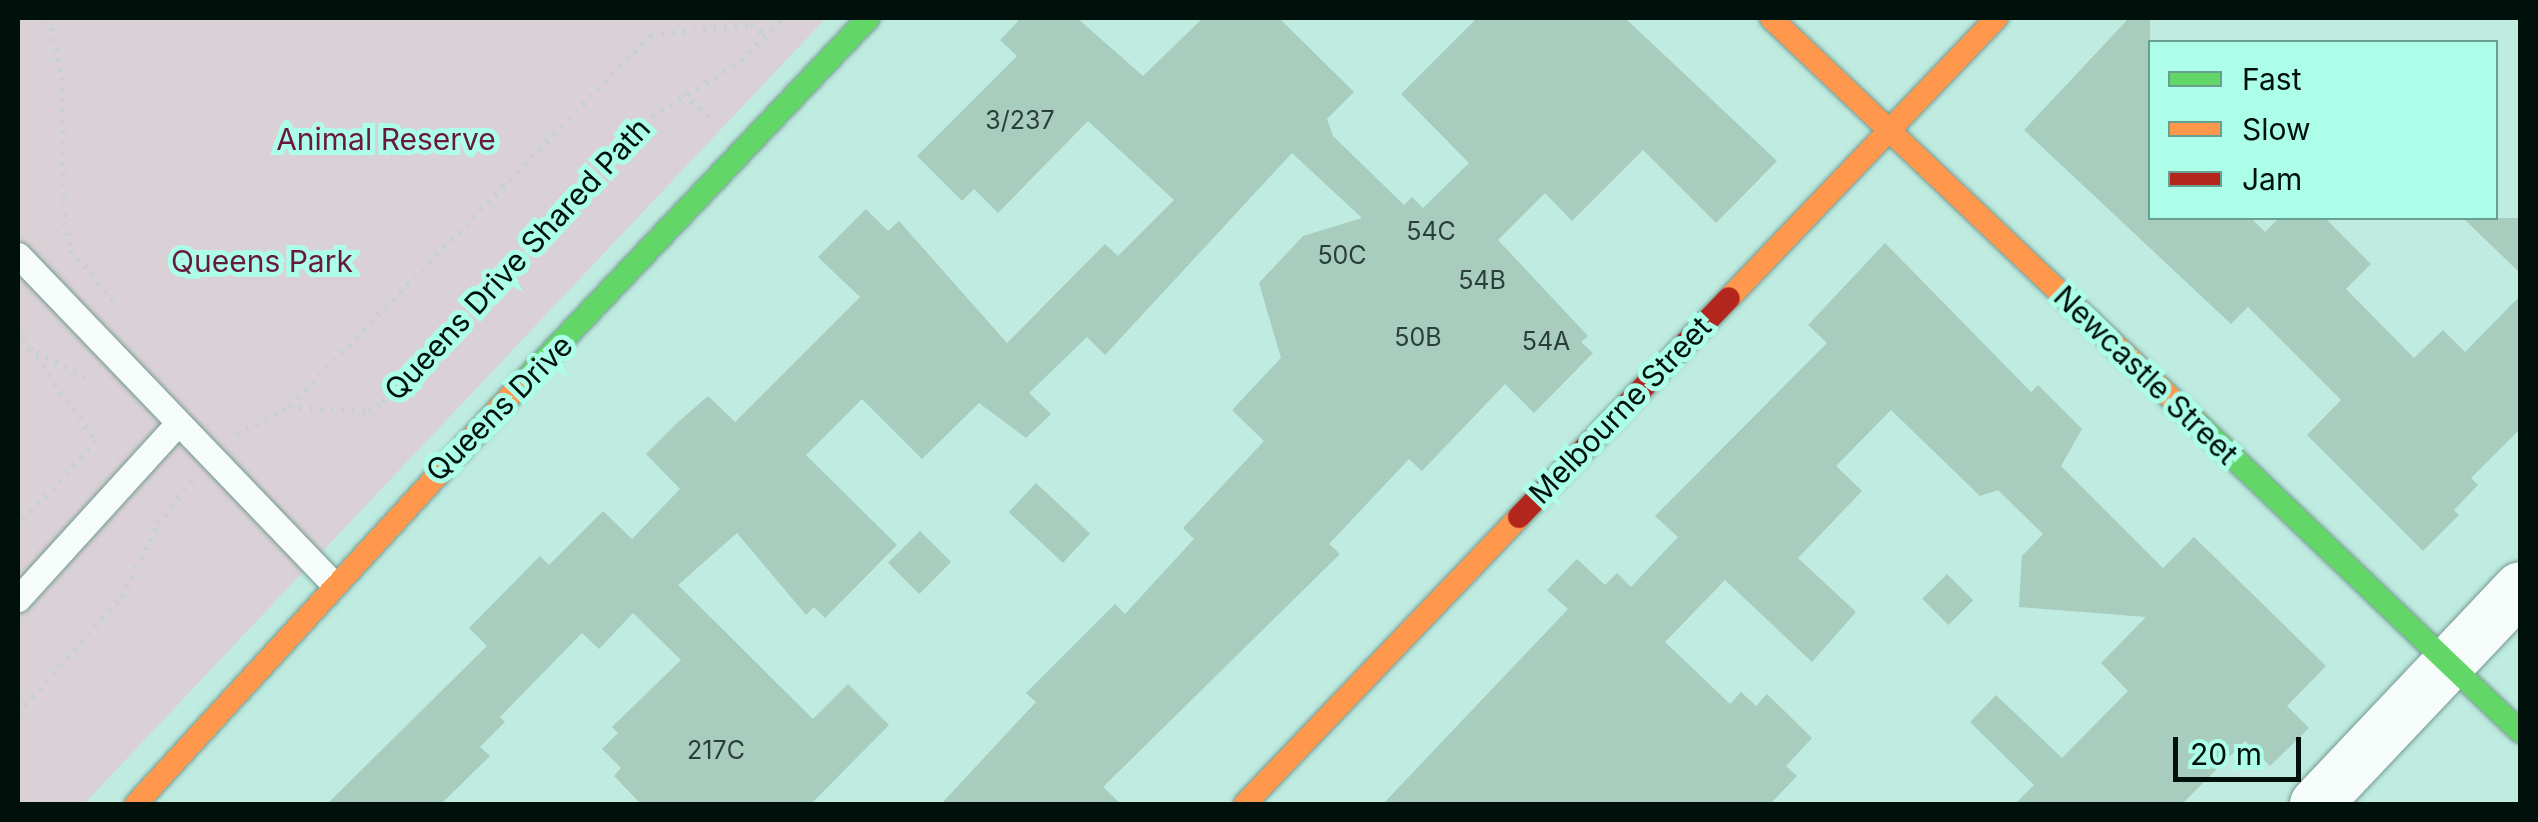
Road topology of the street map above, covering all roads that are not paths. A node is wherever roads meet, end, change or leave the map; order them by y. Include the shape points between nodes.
1 (870, 18) edge
2 (1772, 18) edge
3 (1997, 18) edge
4 (1890, 130) junction
5 (21, 261) edge
6 (178, 424) junction
7 (332, 582) junction
8 (2520, 588) edge
9 (18, 599) edge
10 (2449, 662) junction
11 (2520, 732) edge
12 (136, 804) edge
13 (1244, 804) edge
14 (2316, 804) edge

1 - 7 street, Queens Drive
2 - 4 street, Newcastle Street
3 - 4 street, Melbourne Street
4 - 10 street, Newcastle Street
4 - 13 street, Melbourne Street
5 - 6 lane
6 - 7 lane
6 - 9 lane
7 - 12 street, Queens Drive
8 - 10 street
10 - 11 street, Newcastle Street
10 - 14 street

